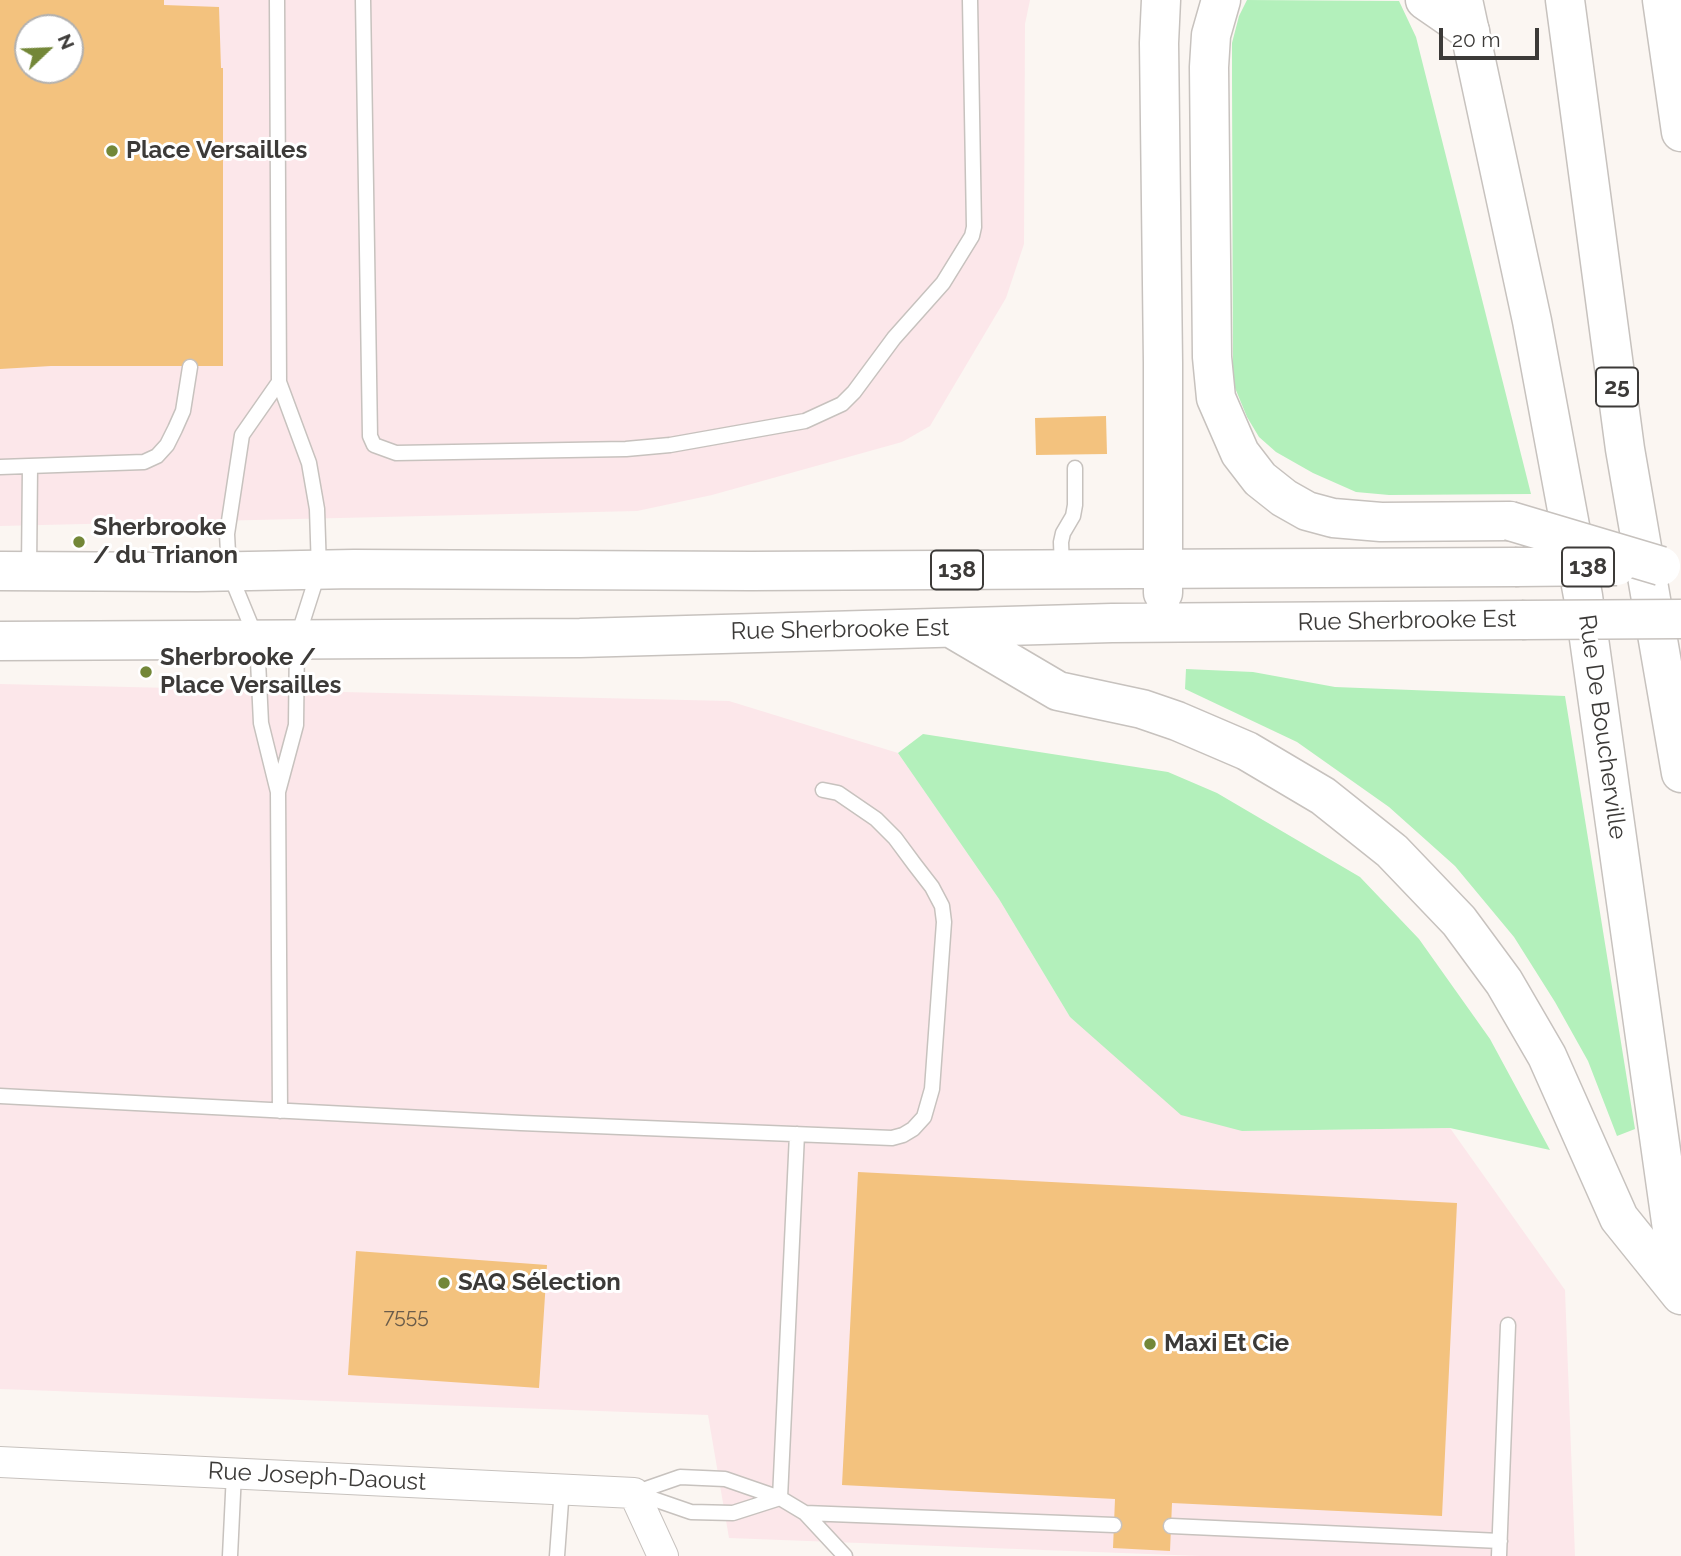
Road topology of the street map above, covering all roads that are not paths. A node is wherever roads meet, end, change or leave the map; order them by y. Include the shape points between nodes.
1 (277, 0) edge
2 (363, 0) edge
3 (970, 0) edge
4 (1161, 0) edge
5 (1221, 0) edge
6 (1425, 0) edge
7 (1565, 0) edge
8 (1662, 0) edge
9 (1467, 15) edge
10 (1681, 132) edge
11 (190, 367) dead end
12 (279, 382) junction
13 (0, 467) edge
14 (30, 467) junction
15 (1075, 468) dead end
16 (1671, 566) edge
17 (1163, 568) junction
18 (319, 570) junction
19 (1062, 570) junction
20 (14, 572) edge
21 (229, 572) junction
22 (1681, 619) edge
23 (1605, 620) junction
24 (1163, 623) junction
25 (951, 628) junction
26 (297, 639) junction
27 (257, 640) junction
28 (0, 641) edge
29 (1681, 643) edge
30 (1681, 773) edge
31 (823, 790) dead end
32 (278, 792) junction
33 (0, 1096) edge
34 (281, 1111) junction
35 (797, 1134) junction
36 (1681, 1294) edge
37 (1508, 1325) dead end
38 (0, 1462) edge
39 (234, 1473) junction
40 (562, 1489) junction
41 (634, 1493) junction
42 (779, 1498) junction
43 (805, 1513) junction
44 (1114, 1525) dead end
45 (1171, 1527) dead end
46 (1499, 1548) edge
47 (230, 1556) edge
48 (557, 1556) edge
49 (663, 1556) edge
50 (845, 1556) edge

1 - 12 lane
2 - 3 lane via 370,436 374,445 396,453 670,445 805,421 842,404 943,283 972,236
4 - 17 main road
5 - 16 main road, bridge via 1211,35 1209,67 1212,357 1216,398 1240,453 1260,479 1307,511 1333,518 1510,521
6 - 9 main road
7 - 30 main road, 25 via 1625,449
8 - 10 main road
9 - 36 main road, Rue De Boucherville via 1532,321 1578,570
11 - 14 lane via 183,411 157,456 134,464
12 - 18 lane via 309,463 317,509
12 - 21 lane via 242,435 228,519
13 - 14 lane
14 - 20 lane
15 - 19 lane via 1073,516 1061,542
16 - 17 main road, 138, bridge
17 - 19 main road, 138
17 - 24 main road
18 - 19 main road, 138
18 - 21 main road, 138
18 - 26 lane
20 - 21 main road, 138
21 - 27 lane
22 - 23 main road, Rue Sherbrooke Est / 138, bridge
23 - 24 main road, Rue Sherbrooke Est / 138, bridge
23 - 29 main road
24 - 25 main road, Rue Sherbrooke Est / 138
25 - 26 main road, Rue Sherbrooke Est / 138 via 580,638
25 - 36 main road via 1058,691 1142,709 1247,751 1323,796 1392,851 1459,921 1504,982 1547,1056 1619,1218
26 - 27 main road, Rue Sherbrooke Est / 138
26 - 32 lane via 296,725
27 - 28 main road, Rue Sherbrooke Est / 138
27 - 32 lane via 261,723
31 - 35 lane via 838,793 876,818 942,906 935,1068 924,1117 903,1135
32 - 34 lane
33 - 34 lane
34 - 35 lane
35 - 42 lane
37 - 46 lane
38 - 39 street, Rue Joseph-Daoust
39 - 40 street, Rue Joseph-Daoust
39 - 47 lane
40 - 41 street, Rue Joseph-Daoust
40 - 48 lane
41 - 42 lane via 691,1512 733,1513
41 - 42 lane via 680,1477 725,1479
41 - 49 street
42 - 43 lane
43 - 44 lane
43 - 50 lane
45 - 46 lane

